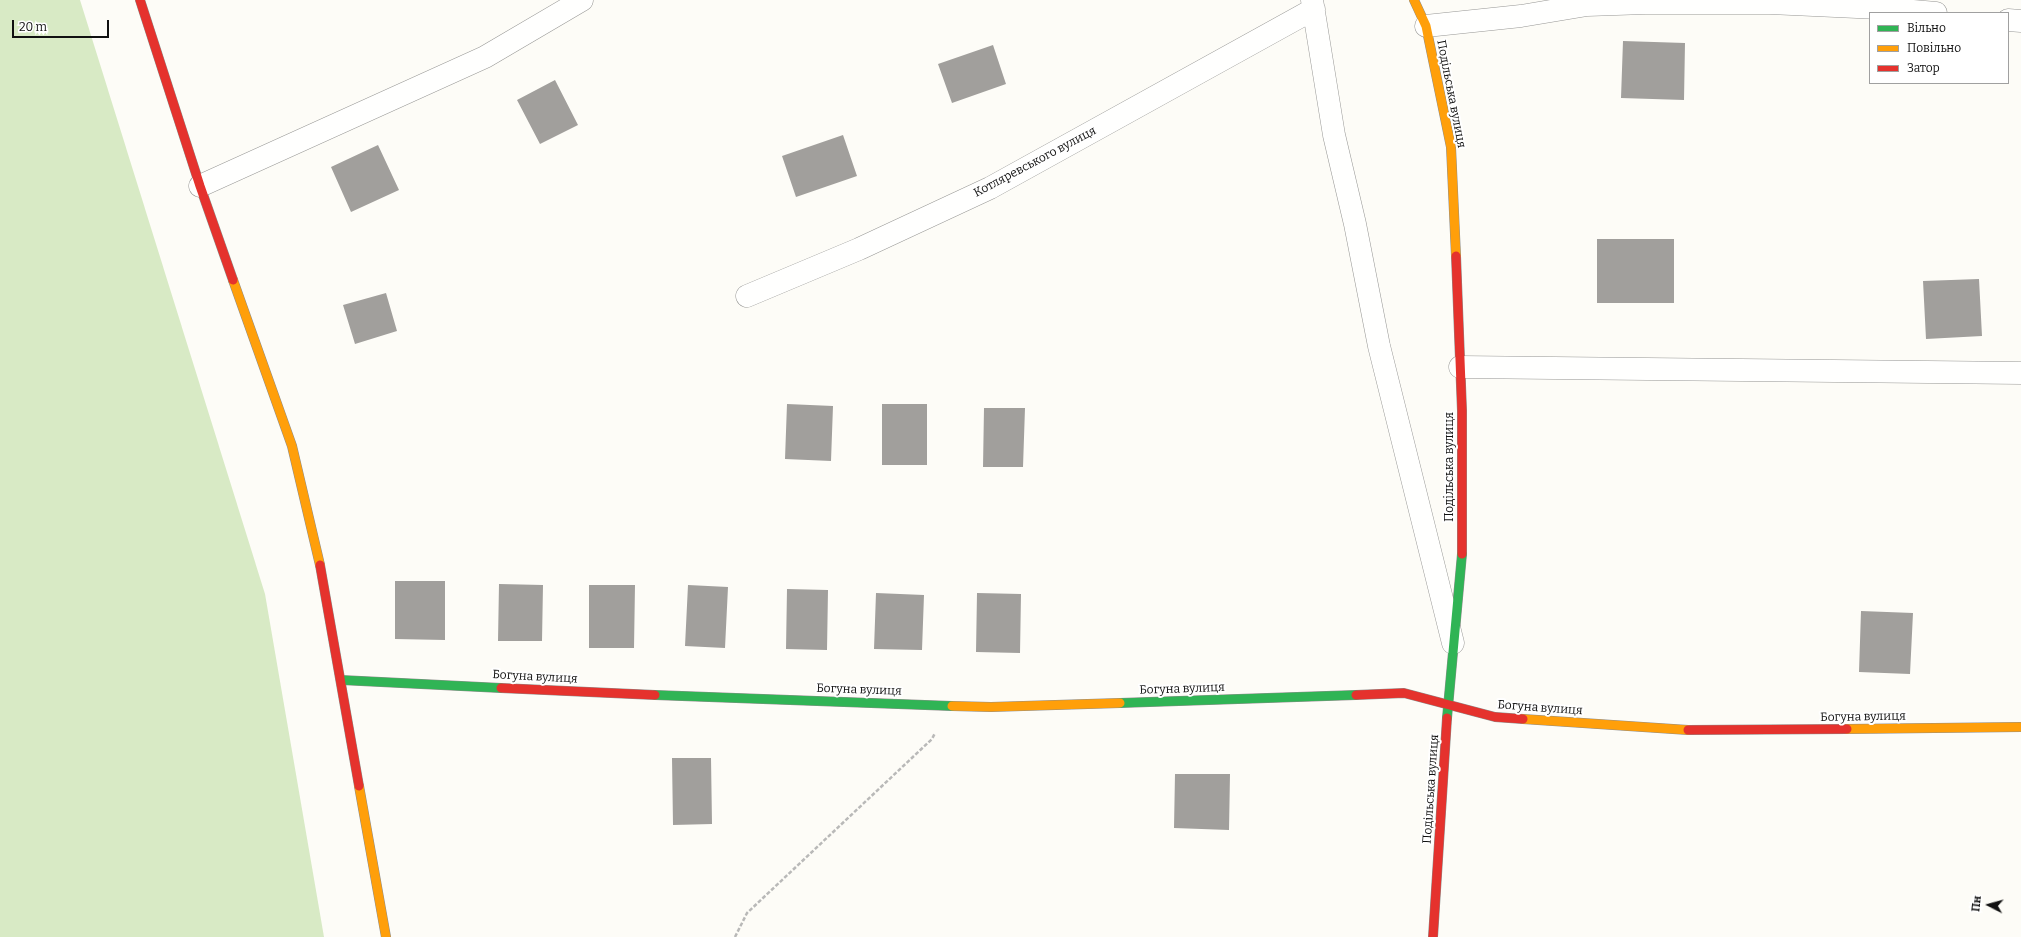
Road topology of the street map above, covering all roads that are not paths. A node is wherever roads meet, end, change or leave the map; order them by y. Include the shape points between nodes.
1 (140, 0) edge
2 (582, 0) edge
3 (1414, 0) edge
4 (1313, 5) edge
5 (1925, 12) edge
6 (2009, 20) edge
7 (2021, 21) edge
8 (1426, 26) junction
9 (200, 186) junction
10 (747, 296) dead end
11 (1460, 367) junction
12 (2021, 373) edge
13 (1453, 646) junction
14 (341, 680) junction
15 (1448, 704) junction
16 (2021, 727) edge
17 (386, 937) edge
18 (1433, 937) edge

1 - 9 street
2 - 9 street via 484,57
3 - 8 street, Подільська вулиця
4 - 10 street, Котляревського вулиця via 990,188 859,249
4 - 13 street via 1334,135 1379,346
5 - 8 street via 1770,3 1645,3 1587,5 1521,16
6 - 7 street
8 - 11 street, Подільська вулиця via 1451,147
9 - 14 street via 292,446 317,548
11 - 12 street
11 - 13 street, Подільська вулиця via 1462,553
13 - 15 street, Подільська вулиця
14 - 15 street, Богуна вулиця via 617,694 952,705 999,706 1404,693
14 - 17 street
15 - 16 street, Богуна вулиця via 1495,717 1702,731
15 - 18 street, Подільська вулиця

